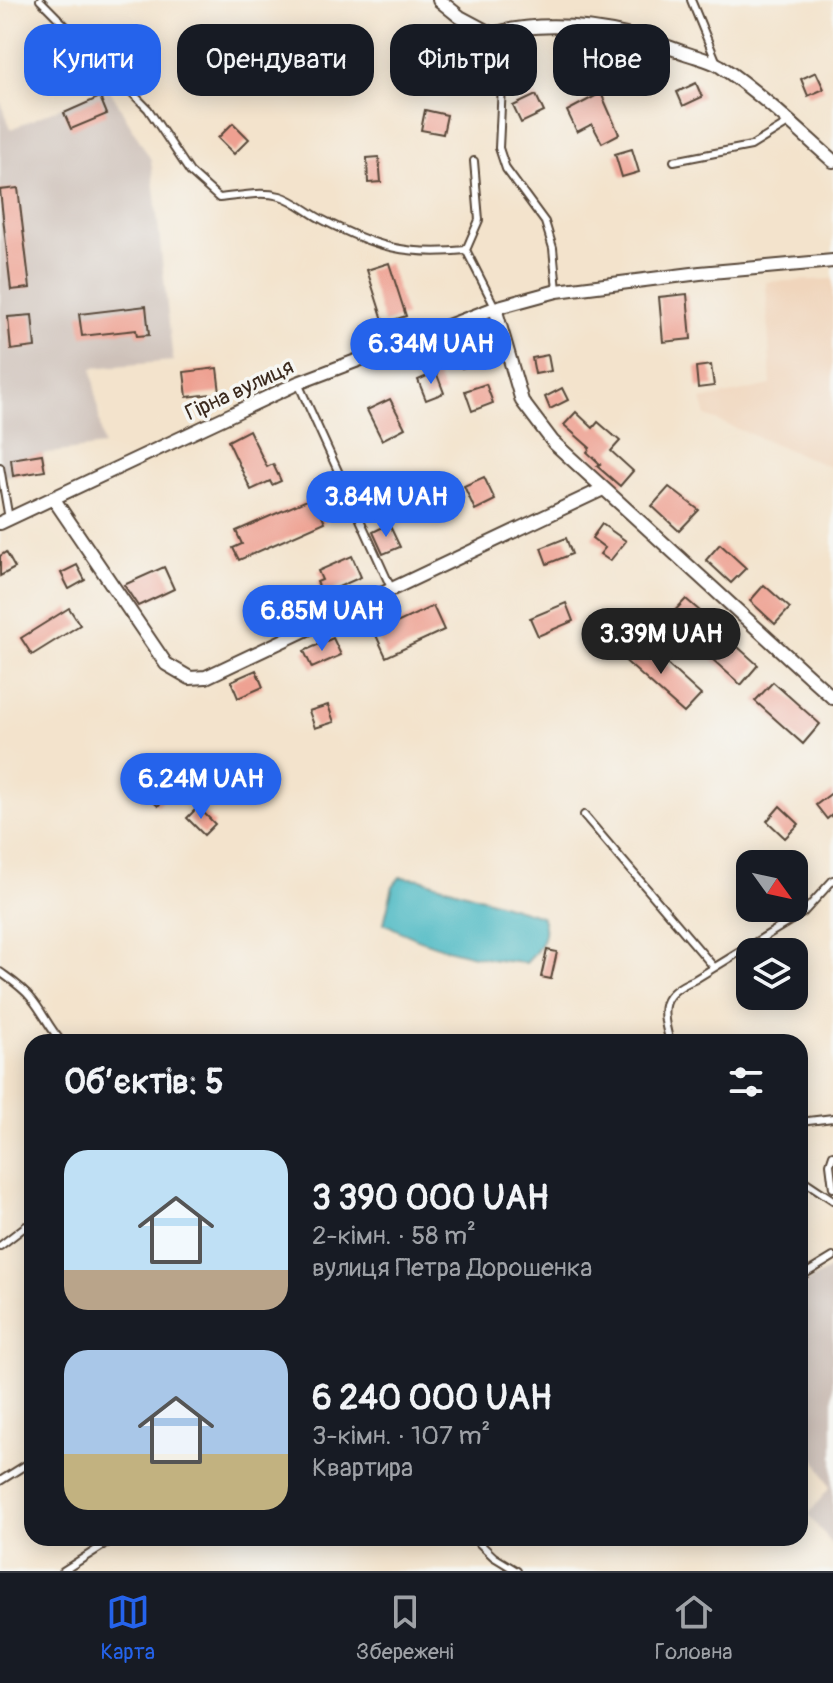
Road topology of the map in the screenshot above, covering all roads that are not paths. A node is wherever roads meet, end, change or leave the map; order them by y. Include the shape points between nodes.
1 (40, 0) edge
2 (439, 0) edge
3 (691, 0) edge
4 (473, 24) edge
5 (537, 28) edge
6 (718, 65) junction
7 (501, 96) edge
8 (790, 122) junction
9 (474, 161) dead end
10 (674, 161) dead end
11 (833, 161) edge
12 (466, 250) junction
13 (833, 261) edge
14 (557, 291) junction
15 (495, 308) junction
16 (298, 383) junction
17 (0, 467) edge
18 (603, 489) junction
19 (53, 498) junction
20 (4, 521) edge
21 (392, 590) junction
22 (833, 698) edge
23 (584, 815) dead end
24 (833, 880) edge
25 (713, 966) junction
26 (0, 972) edge
27 (56, 1034) edge
28 (667, 1034) edge
29 (833, 1118) edge
30 (808, 1121) edge
31 (833, 1155) edge
32 (808, 1183) edge
33 (833, 1188) edge
34 (833, 1200) edge
35 (24, 1228) edge
36 (0, 1246) edge
37 (833, 1257) edge
38 (808, 1272) edge
39 (24, 1466) edge
40 (0, 1481) edge
41 (102, 1546) edge
42 (482, 1546) edge
43 (63, 1571) edge
44 (517, 1571) edge

1 - 12 lane via 148,109 190,172 219,198 282,196 383,246 417,253
2 - 4 street
3 - 6 lane
5 - 6 street via 649,39
6 - 8 street
7 - 14 lane via 499,148 506,169 545,222
8 - 10 lane via 751,146
8 - 11 street
9 - 12 lane via 479,220
12 - 15 lane
13 - 14 street, Гірна вулиця
14 - 15 street, Гірна вулиця
15 - 16 street, Гірна вулиця
15 - 18 street via 522,401 553,442
16 - 19 street, Гірна вулиця
16 - 21 lane
17 - 20 lane
18 - 21 street
18 - 22 street
19 - 20 street, Гірна вулиця
19 - 21 street via 166,664 190,678 206,677
23 - 25 lane
24 - 25 lane via 803,913
25 - 28 lane via 668,996
26 - 27 lane via 33,1000
29 - 30 lane
31 - 33 lane
32 - 34 lane
35 - 36 lane
37 - 38 lane
39 - 40 lane
41 - 43 lane
42 - 44 lane

